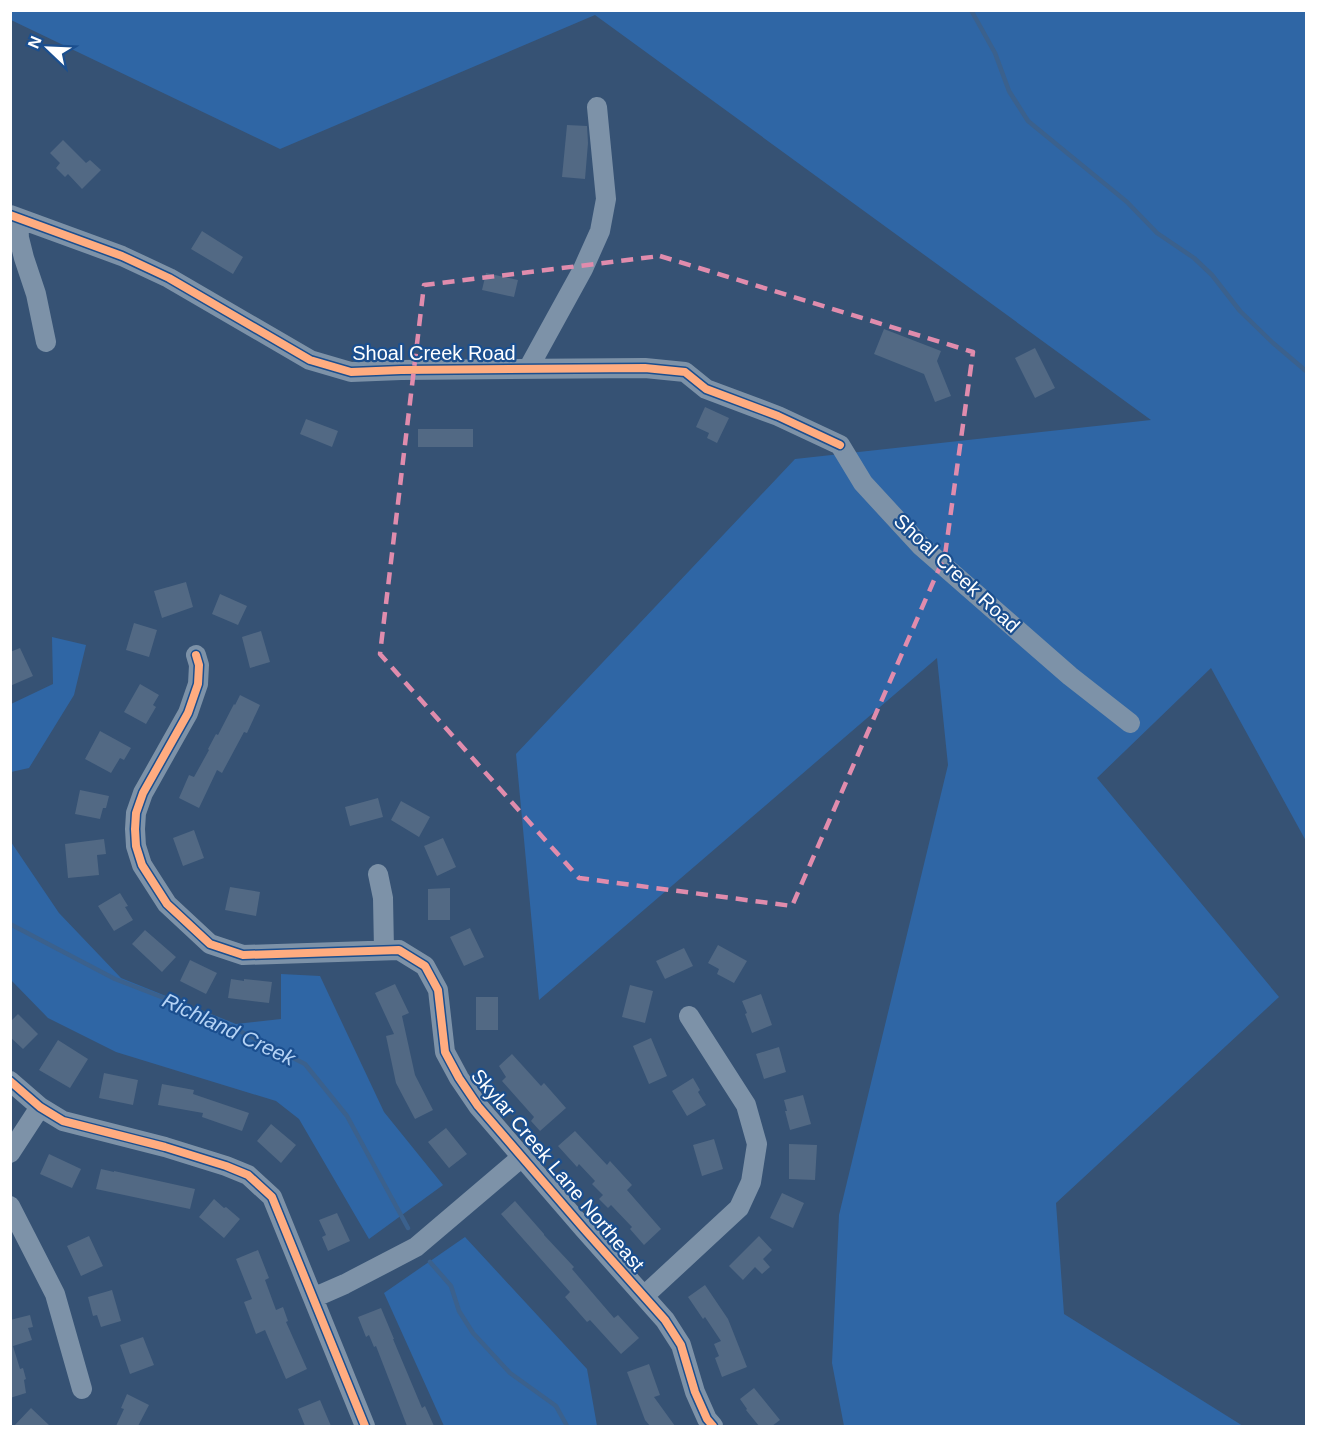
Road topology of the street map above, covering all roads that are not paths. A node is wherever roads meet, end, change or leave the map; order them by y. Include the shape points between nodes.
1 (597, 107) dead end
2 (14, 217) edge
3 (46, 342) dead end
4 (528, 369) junction
5 (196, 655) dead end
6 (1130, 723) dead end
7 (378, 874) dead end
8 (384, 950) junction
9 (689, 1016) dead end
10 (10, 1082) edge
11 (40, 1107) junction
12 (10, 1153) edge
13 (522, 1157) junction
14 (10, 1206) edge
15 (644, 1296) junction
16 (313, 1298) junction
17 (82, 1389) dead end
18 (365, 1426) edge
19 (713, 1426) edge

1 - 4 street via 606,199 600,231
2 - 3 street
2 - 4 street, Shoal Creek Road via 122,256 170,278 310,360 351,372
4 - 6 street, Shoal Creek Road via 645,368 685,372 706,388 840,445 863,483 921,546
5 - 8 street, Skylar Creek Lane Northeast via 198,684 188,713 143,793 136,813 136,846 142,865 167,904 210,944 243,955
7 - 8 street via 383,898
8 - 13 street, Skylar Creek Lane Northeast via 399,950 425,966 438,990 445,1052 478,1106
9 - 15 street via 746,1104 757,1144 751,1182 739,1208
10 - 11 street
11 - 12 street
11 - 16 street via 63,1121 248,1175 272,1197
13 - 15 street, Skylar Creek Lane Northeast
13 - 16 street via 416,1247
14 - 17 street via 55,1294
15 - 19 street, Skylar Creek Lane Northeast via 681,1345 695,1392
16 - 18 street

